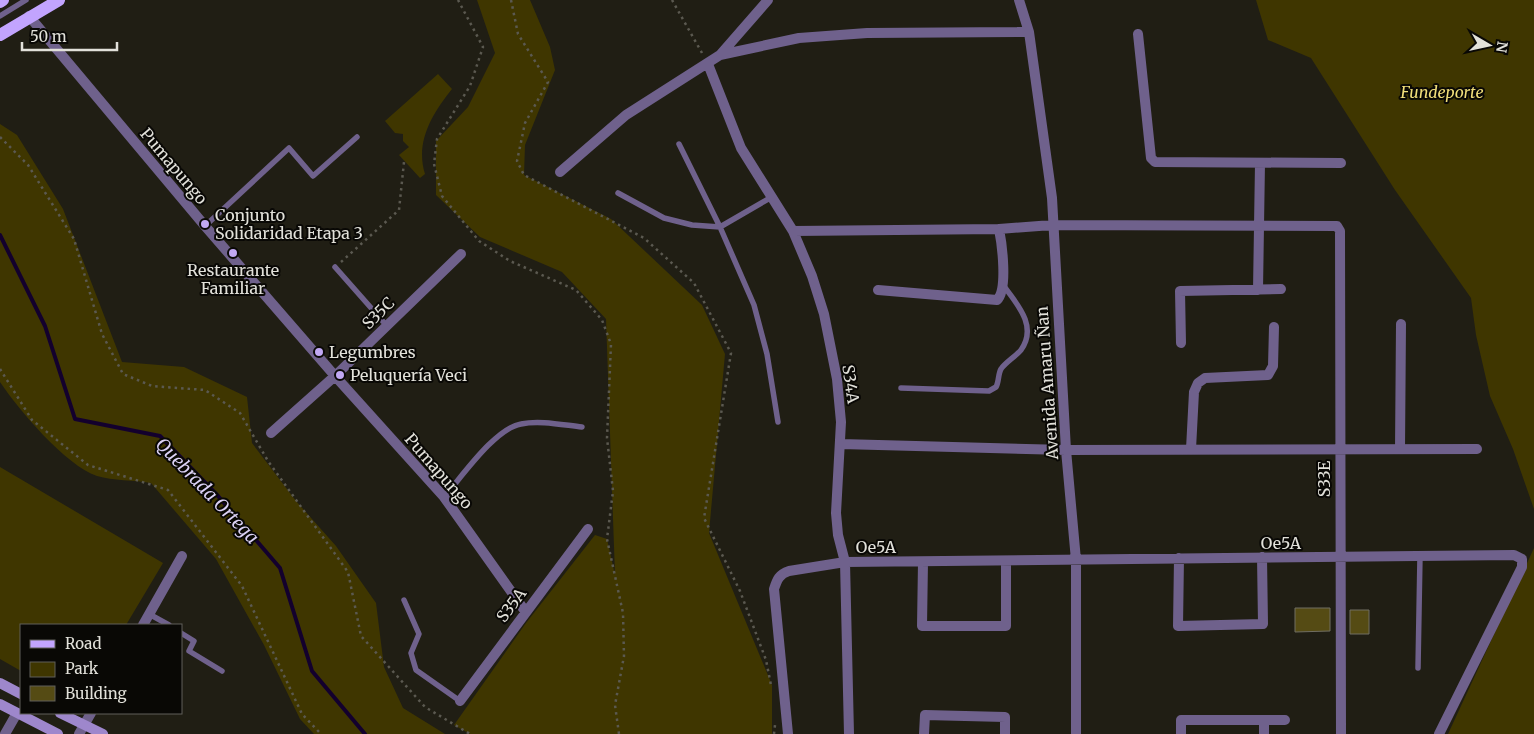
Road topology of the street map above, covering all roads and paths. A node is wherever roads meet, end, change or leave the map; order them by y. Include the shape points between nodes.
1 (26, 0) edge
2 (59, 0) edge
3 (458, 0) edge
4 (511, 0) edge
5 (672, 0) edge
6 (768, 0) edge
7 (1019, 0) edge
8 (0, 16) edge
9 (29, 16) junction
10 (1029, 32) junction
11 (1138, 34) dead end
12 (0, 35) edge
13 (720, 54) junction
14 (708, 64) junction
15 (0, 137) edge
16 (357, 137) dead end
17 (680, 144) dead end
18 (404, 162) dead end
19 (1260, 163) junction
20 (1341, 163) dead end
21 (560, 172) dead end
22 (618, 193) dead end
23 (770, 198) junction
24 (1052, 225) junction
25 (205, 226) junction
26 (1259, 226) junction
27 (720, 227) junction
28 (999, 229) junction
29 (792, 231) junction
30 (461, 254) dead end
31 (335, 268) joint
32 (1003, 285) junction
33 (1281, 289) dead end
34 (878, 290) dead end
35 (1258, 290) junction
36 (1401, 324) dead end
37 (387, 326) junction
38 (1274, 326) dead end
39 (1181, 343) dead end
40 (0, 368) edge
41 (334, 376) junction
42 (901, 388) dead end
43 (778, 422) dead end
44 (582, 427) dead end
45 (271, 433) dead end
46 (841, 444) junction
47 (1191, 449) junction
48 (1400, 449) junction
49 (1066, 450) junction
50 (1339, 450) junction
51 (1477, 450) dead end
52 (444, 497) junction
53 (588, 529) dead end
54 (182, 556) dead end
55 (1420, 556) junction
56 (1262, 557) junction
57 (1179, 558) junction
58 (1340, 558) junction
59 (1076, 560) junction
60 (1006, 561) junction
61 (845, 562) junction
62 (923, 562) junction
63 (404, 600) dead end
64 (525, 611) junction
65 (149, 614) junction
66 (143, 624) edge
67 (166, 624) edge
68 (182, 634) edge
69 (1418, 668) dead end
70 (222, 671) dead end
71 (0, 683) edge
72 (772, 692) dead end
73 (20, 693) edge
74 (460, 701) joint
75 (0, 704) edge
76 (17, 713) junction
77 (61, 714) edge
78 (89, 714) edge
79 (775, 717) dead end
80 (1264, 720) junction
81 (1285, 720) dead end
82 (81, 729) edge
83 (5, 734) edge
84 (58, 734) edge
85 (103, 734) edge
86 (321, 734) edge
87 (470, 734) edge
88 (619, 734) edge
89 (774, 734) edge
90 (788, 734) edge
91 (849, 734) edge
92 (924, 734) edge
93 (1005, 734) edge
94 (1076, 734) edge
95 (1181, 734) edge
96 (1264, 734) edge
97 (1341, 734) edge
98 (1440, 734) edge

1 - 8 lane
2 - 9 main road
3 - 88 path via 483,47 470,86 437,138 434,164 442,196 479,241 510,261 576,290 602,320 611,344 607,438 613,491 607,539 623,613 624,656 615,704
4 - 72 path via 518,34 548,82 525,123 517,161 524,175 644,238 694,283 731,353 704,518 740,590 766,660
5 - 14 path
6 - 13 street
7 - 10 street, Avenida Amaru Ñan
9 - 12 main road
9 - 25 street, Pumapungo
10 - 13 street via 867,33 799,38
10 - 24 street, Avenida Amaru Ñan via 1052,198
11 - 19 street via 1151,158 1155,162
13 - 14 street
14 - 21 street via 626,115
14 - 23 street, S34A via 741,148
15 - 87 path via 28,165 74,239 102,334 123,374 152,386 205,390 240,413 268,461 348,572 361,636 424,707
16 - 25 lane via 313,176 289,148
17 - 27 lane
18 - 31 path via 399,210
19 - 20 street
19 - 26 street
22 - 27 lane via 664,218
23 - 27 lane
23 - 29 street, S34A
24 - 26 street
24 - 28 street
24 - 49 street, Avenida Amaru Ñan
25 - 41 street, Pumapungo
26 - 35 street
26 - 50 street, S33E via 1337,226 1340,231
27 - 43 lane via 754,305 767,354
28 - 29 street
28 - 32 street
29 - 46 street, S34A via 824,314 837,379
30 - 37 street, S35C
31 - 37 lane
32 - 34 street via 997,300
32 - 42 lane via 1023,313 1027,335 1022,348 1001,369 996,387 989,391
33 - 35 street
35 - 39 street via 1180,291
36 - 48 street
37 - 41 street, S35C
38 - 47 street via 1273,366 1268,375 1205,378 1198,383 1194,392
40 - 86 path via 32,420 88,466 168,490 242,586 302,714
41 - 45 street, S35C
41 - 52 street, Pumapungo
44 - 52 lane via 511,426 499,435
46 - 49 street
46 - 61 street, S34A via 836,513
47 - 49 street
47 - 50 street
48 - 50 street
48 - 51 street
49 - 59 street, Avenida Amaru Ñan
50 - 58 street, S33E
52 - 64 street, Pumapungo
53 - 64 street, S35A
54 - 65 street
55 - 58 street, Oe5A
55 - 69 lane
55 - 98 street, Oe5A via 1514,555 1522,559 1522,567
56 - 57 street, Oe5A
56 - 57 street via 1263,624 1178,626
56 - 58 street, Oe5A
57 - 59 street, Oe5A
58 - 97 street, S33E
59 - 60 street, Oe5A
59 - 94 street, Avenida Amaru Ñan
60 - 62 street, Oe5A
60 - 62 street via 1006,626 922,626
61 - 62 street, Oe5A
61 - 90 street, Oe5A via 783,573 774,589
61 - 91 street, S34A
63 - 74 lane via 419,634 411,653 416,670
64 - 74 street, S35A
65 - 66 street
65 - 67 lane
68 - 70 lane via 194,641 188,651
71 - 73 main road
75 - 76 main road
76 - 83 street
76 - 84 main road
77 - 82 main road
78 - 82 street
79 - 89 path
80 - 81 street
80 - 95 street via 1182,720
80 - 96 street
82 - 85 main road
92 - 93 street via 925,715 1006,717

